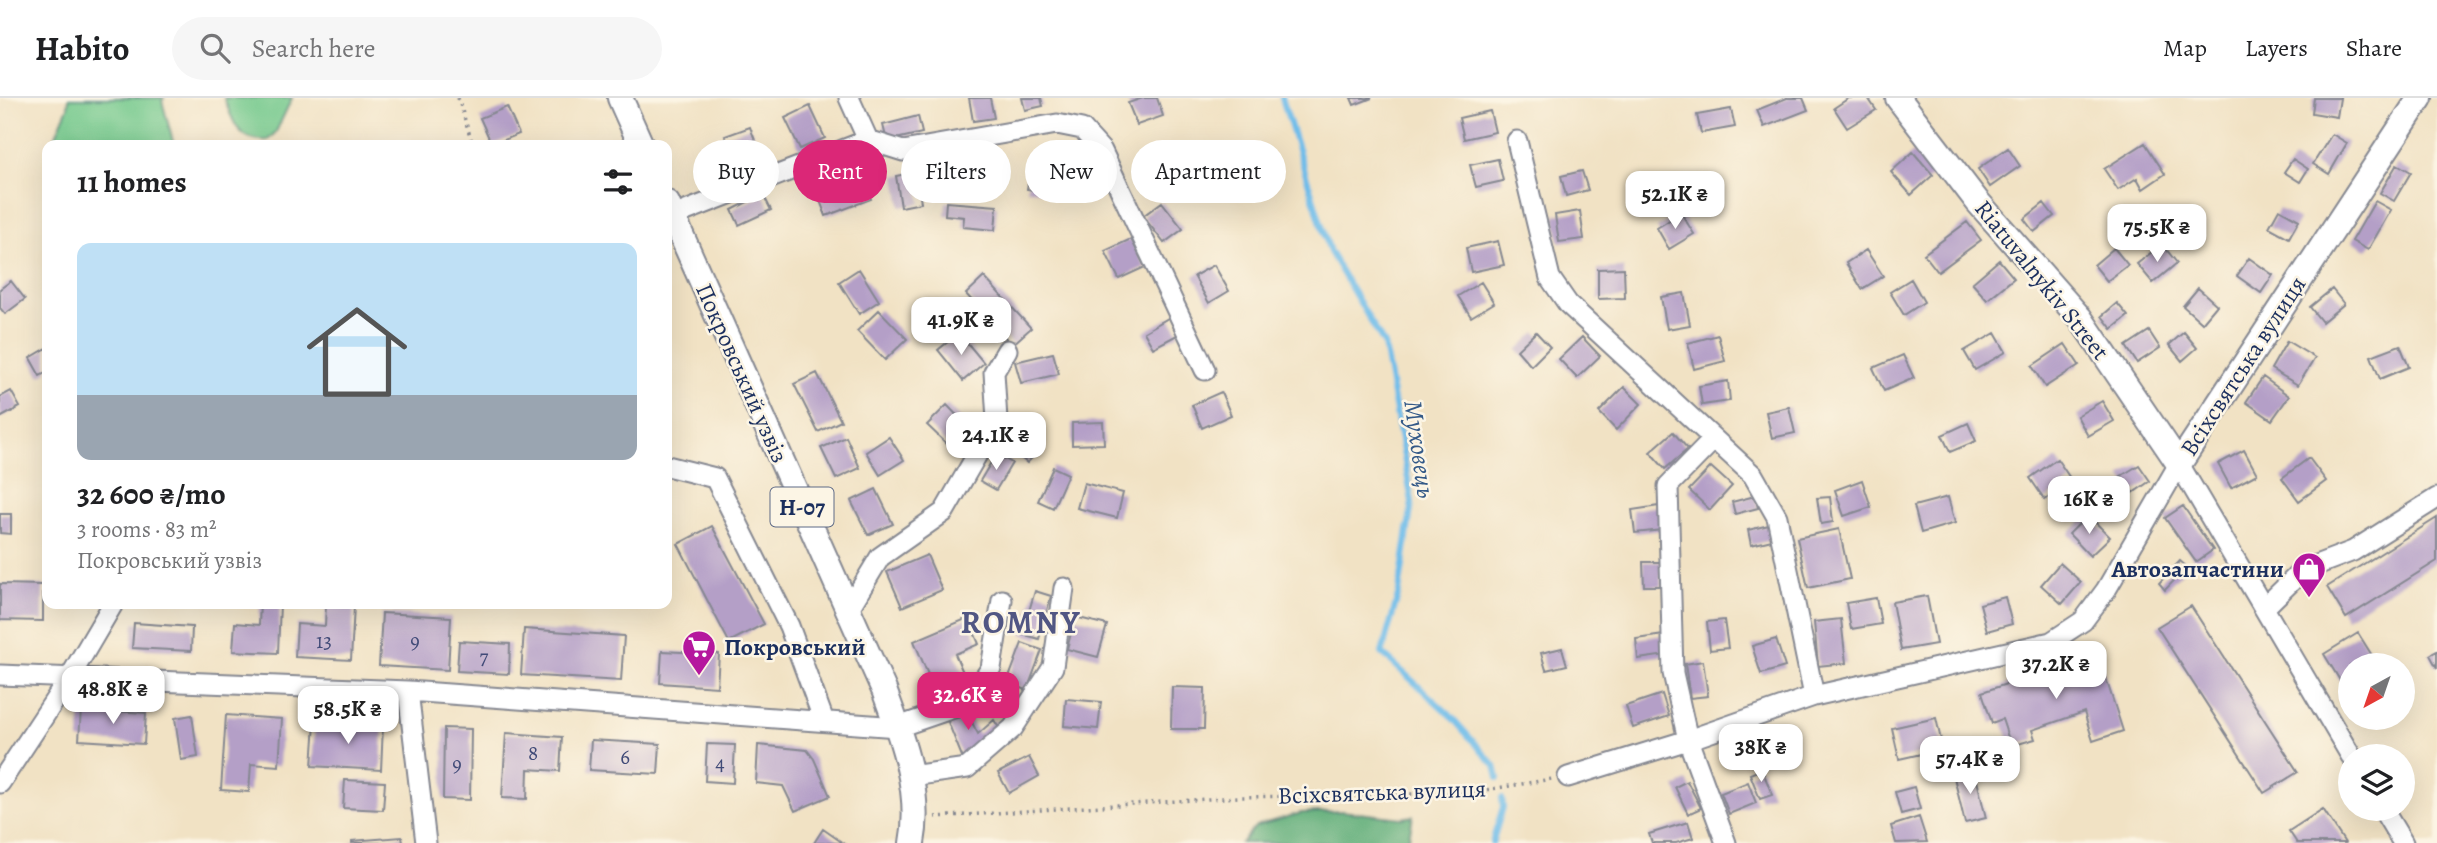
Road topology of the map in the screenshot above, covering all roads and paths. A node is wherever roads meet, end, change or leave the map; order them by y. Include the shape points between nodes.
1 (458, 98) edge
2 (620, 98) edge
3 (849, 98) edge
4 (1898, 98) edge
5 (2420, 98) edge
6 (471, 140) edge
7 (639, 140) edge
8 (868, 140) edge
9 (1517, 141) dead end
10 (887, 146) edge
11 (793, 167) edge
12 (672, 209) edge
13 (672, 214) edge
14 (1007, 351) dead end
15 (1205, 370) dead end
16 (1714, 439) junction
17 (2179, 464) junction
18 (672, 467) edge
19 (2437, 498) edge
20 (1064, 588) dead end
21 (1002, 600) dead end
22 (2264, 608) junction
23 (110, 609) edge
24 (848, 610) junction
25 (0, 675) edge
26 (70, 677) junction
27 (408, 691) junction
28 (1814, 696) junction
29 (824, 721) junction
30 (898, 727) junction
31 (1688, 740) junction
32 (2344, 744) edge
33 (911, 776) junction
34 (1568, 776) joint
35 (0, 783) edge
36 (2390, 821) edge
37 (914, 836) edge
38 (426, 843) edge
39 (1726, 843) edge
40 (2403, 843) edge

1 - 6 path
2 - 7 main road
3 - 8 street
4 - 17 main road, Riatuvalnykiv Street via 1977,201 2080,318
5 - 17 main road, Всіхсвятська вулиця
9 - 16 street via 1550,278 1568,303
10 - 15 street via 903,151 1056,124 1082,129 1102,151
11 - 12 street
13 - 24 main road, Покровський узвіз / Н-07
14 - 24 street via 994,372 998,420 944,512 880,557
16 - 28 street via 1753,475 1777,517
16 - 31 street via 1668,486 1673,673
17 - 22 street, Riatuvalnykiv Street
17 - 28 street, Всіхсвятська вулиця via 2106,590 2083,621 2051,642
18 - 29 street via 715,478 789,626
19 - 22 street via 2353,551 2303,570
20 - 33 street via 1052,667 1013,728 967,768
21 - 30 street via 991,668 968,704
22 - 32 street, Riatuvalnykiv Street
23 - 26 street
24 - 30 main road, Покровський узвіз / Н-07
25 - 26 street
26 - 27 street
26 - 35 street
27 - 29 street
27 - 38 street
28 - 31 street, Всіхсвятська вулиця
29 - 30 street
30 - 33 main road, Покровський узвіз / Н-07
31 - 34 street, Всіхсвятська вулиця
31 - 39 street
33 - 37 main road, Покровський узвіз / Н-07
34 - 37 path, Всіхсвятська вулиця via 1467,793 1238,797
36 - 40 street

